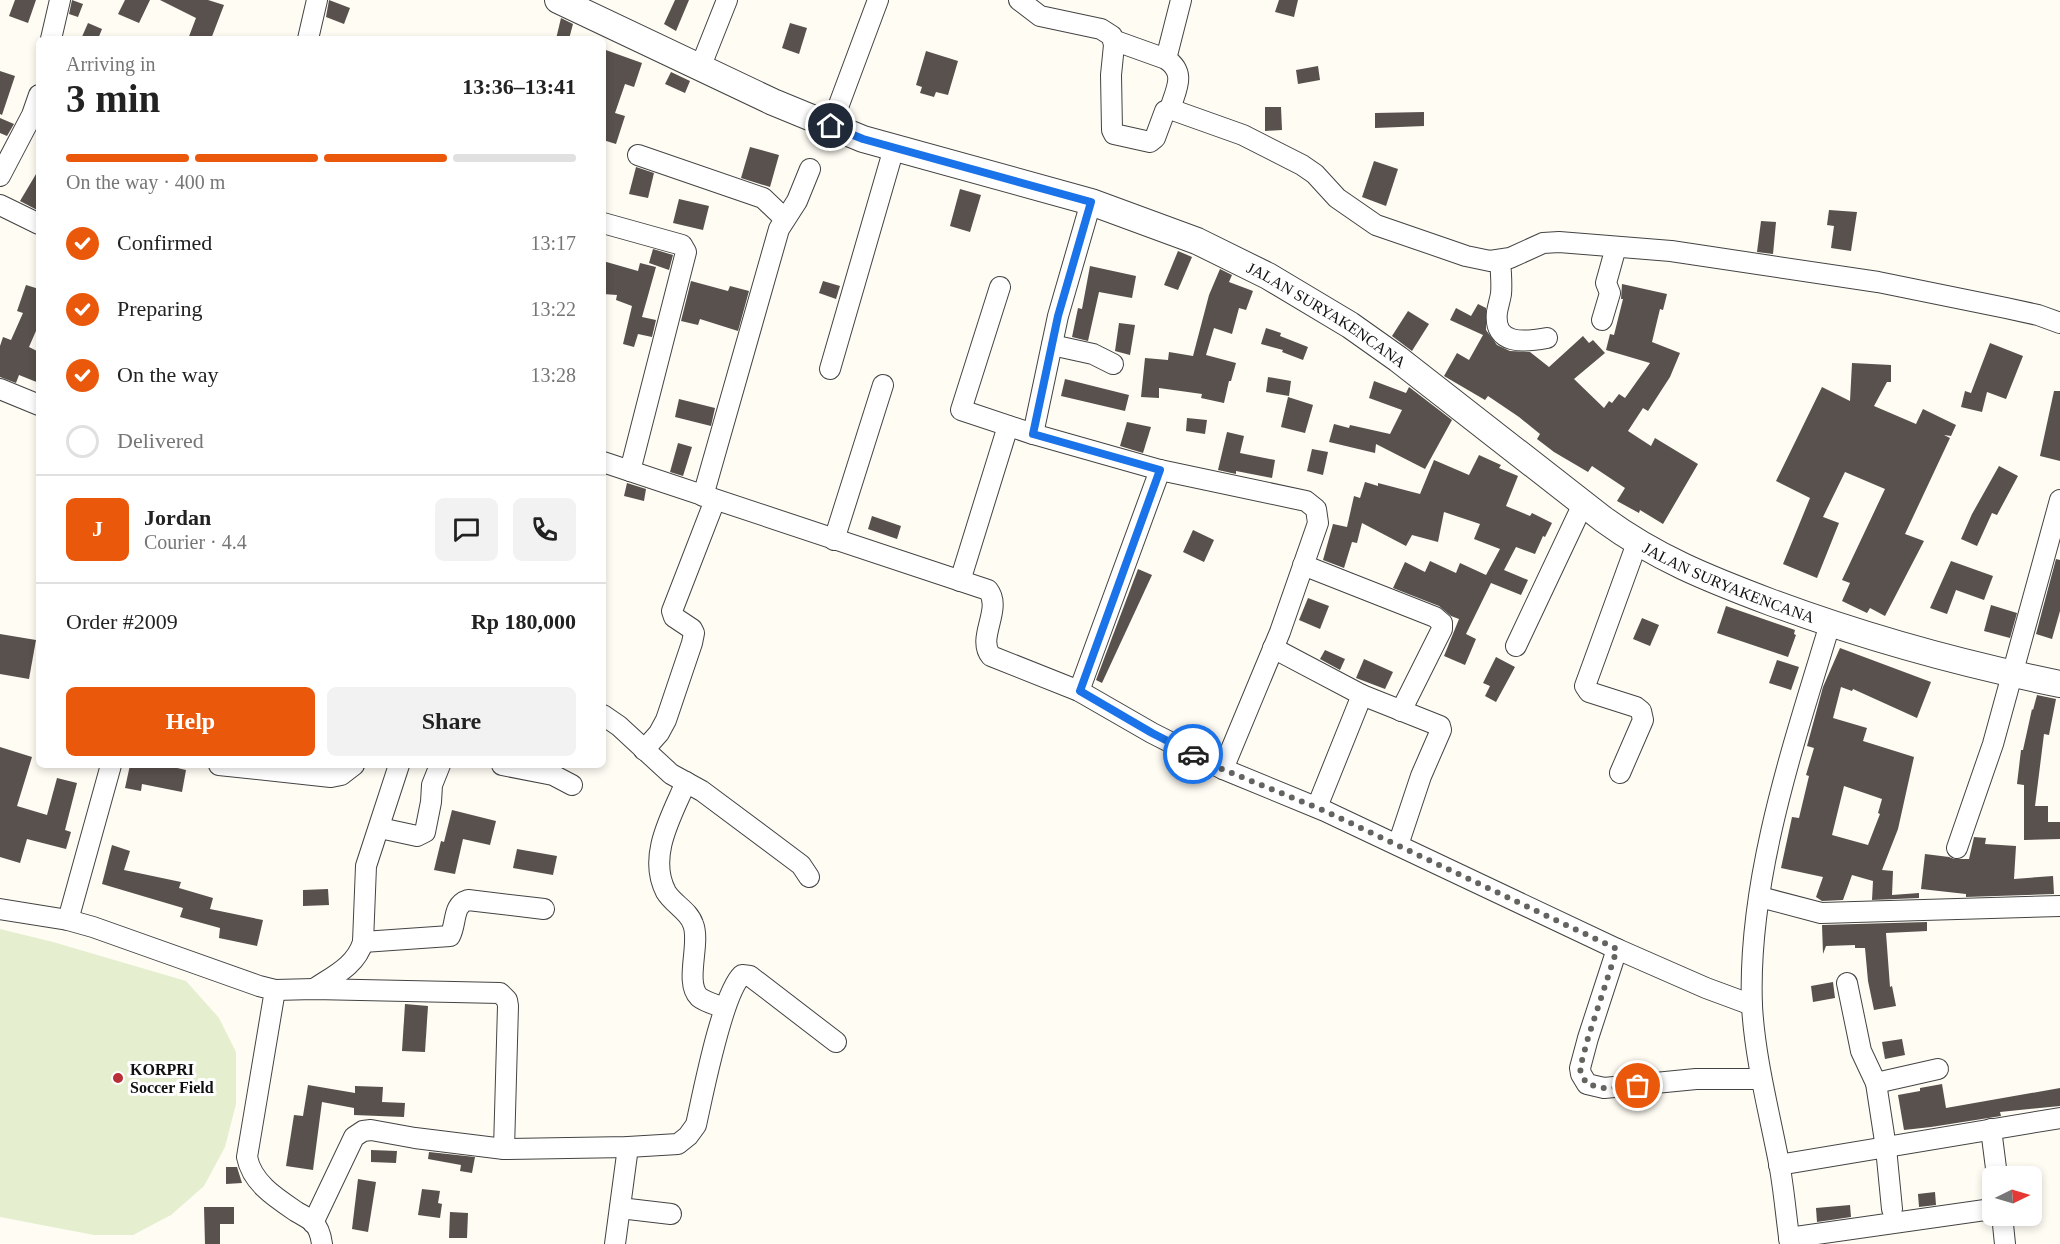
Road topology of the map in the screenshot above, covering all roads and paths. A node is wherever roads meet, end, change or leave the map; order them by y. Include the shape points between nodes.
1 (60, 0) edge
2 (317, 0) edge
3 (558, 0) edge
4 (728, 0) edge
5 (878, 0) edge
6 (1020, 0) edge
7 (1181, 0) edge
8 (52, 36) edge
9 (309, 36) edge
10 (1113, 40) junction
11 (1166, 60) junction
12 (700, 68) junction
13 (36, 104) edge
14 (1170, 109) junction
15 (831, 126) junction
16 (894, 148) junction
17 (638, 155) dead end
18 (810, 169) dead end
19 (0, 176) edge
20 (1091, 202) junction
21 (0, 205) edge
22 (784, 219) junction
23 (36, 223) edge
24 (606, 224) edge
25 (1616, 247) junction
26 (1500, 261) junction
27 (1000, 287) dead end
28 (1602, 320) dead end
29 (2060, 323) edge
30 (1547, 338) dead end
31 (1052, 345) junction
32 (1113, 364) dead end
33 (830, 369) dead end
34 (883, 385) dead end
35 (0, 389) edge
36 (36, 404) edge
37 (1008, 426) junction
38 (1033, 434) junction
39 (606, 463) edge
40 (1160, 470) junction
41 (630, 471) junction
42 (709, 498) junction
43 (2060, 500) edge
44 (1582, 504) junction
45 (834, 540) junction
46 (1637, 543) junction
47 (1303, 565) junction
48 (960, 581) junction
49 (1830, 624) junction
50 (1516, 646) dead end
51 (1273, 648) junction
52 (2011, 674) junction
53 (2060, 684) edge
54 (1080, 691) junction
55 (1362, 694) junction
56 (1401, 711) junction
57 (606, 718) edge
58 (644, 750) junction
59 (110, 768) edge
60 (247, 768) edge
61 (350, 768) edge
62 (398, 768) edge
63 (439, 768) edge
64 (519, 768) edge
65 (1222, 769) junction
66 (1620, 773) dead end
67 (686, 782) junction
68 (572, 785) dead end
69 (1317, 807) junction
70 (380, 828) junction
71 (1398, 845) junction
72 (1957, 848) dead end
73 (809, 877) dead end
74 (1761, 897) junction
75 (2060, 906) edge
76 (0, 909) edge
77 (544, 909) dead end
78 (68, 920) junction
79 (363, 942) junction
80 (1617, 949) junction
81 (1847, 983) dead end
82 (314, 989) junction
83 (275, 990) junction
84 (1752, 1005) junction
85 (724, 1008) junction
86 (836, 1042) dead end
87 (1938, 1069) dead end
88 (1761, 1079) junction
89 (1876, 1083) junction
90 (2060, 1118) edge
91 (1991, 1129) junction
92 (628, 1147) junction
93 (1886, 1148) junction
94 (504, 1149) junction
95 (1779, 1165) junction
96 (1996, 1166) edge
97 (620, 1208) junction
98 (1892, 1209) dead end
99 (1982, 1211) edge
100 (671, 1214) dead end
101 (313, 1223) junction
102 (2003, 1226) edge
103 (1789, 1241) edge
104 (322, 1244) edge
105 (615, 1244) edge
106 (2005, 1244) edge

1 - 8 street
2 - 9 street
3 - 12 street, JALAN SURYAKENCANA
4 - 12 street
5 - 15 street
6 - 10 street via 1040,16 1106,31
7 - 11 street
10 - 11 street
10 - 14 street via 1114,134 1150,142 1165,111
11 - 14 street via 1178,71 1179,80
12 - 15 street, JALAN SURYAKENCANA
13 - 19 street
14 - 26 street via 1243,135 1302,165 1337,198 1376,225 1466,256
15 - 16 street, JALAN SURYAKENCANA
16 - 20 street, JALAN SURYAKENCANA
16 - 33 street
17 - 22 street via 763,198
18 - 22 street via 797,201
20 - 31 street
20 - 44 street, JALAN SURYAKENCANA via 1197,241 1268,276 1350,325
21 - 23 street
22 - 42 street
24 - 41 street via 682,245 686,252
25 - 26 street via 1543,243
25 - 28 street via 1606,283 1610,293
25 - 29 street via 1671,251 1878,282 2016,310
26 - 30 street via 1500,330 1516,341
27 - 37 street via 961,410
31 - 32 street via 1093,354
31 - 38 street
34 - 45 street
35 - 36 street
37 - 38 street
37 - 48 street
38 - 40 street
39 - 41 street
40 - 47 street via 1312,504 1318,523
40 - 54 street
41 - 42 street
42 - 45 street
42 - 58 street via 672,611 674,617 692,629 694,636 666,720
43 - 52 street
44 - 46 street, JALAN SURYAKENCANA
44 - 50 street
45 - 48 street
46 - 49 street, JALAN SURYAKENCANA via 1717,582
46 - 66 street via 1585,686 1589,693 1641,711 1643,720
47 - 51 street
47 - 56 street via 1443,623
48 - 54 street via 988,590 992,596 986,648 991,656
49 - 52 street, JALAN SURYAKENCANA
49 - 74 street via 1791,752
51 - 55 street
51 - 65 street
52 - 53 street, JALAN SURYAKENCANA
52 - 72 street via 1993,744
54 - 65 street
55 - 56 street
55 - 69 street
56 - 71 street via 1434,722 1441,730
57 - 58 street
58 - 67 street
59 - 78 street
60 - 61 street via 331,777
62 - 70 street
63 - 70 street via 432,785 425,832 417,836
64 - 68 street via 559,777
65 - 69 street
67 - 73 street via 801,865
67 - 85 street via 660,847 663,882 671,899 694,924 697,993
69 - 71 street
70 - 79 street via 366,866
71 - 80 street
74 - 75 street via 1821,913
74 - 84 street
76 - 78 street
77 - 79 street via 468,900 457,907 453,930 446,938
78 - 83 street
79 - 82 street via 353,963
80 - 84 street
80 - 88 street via 1580,1068 1587,1084 1604,1088 1696,1079
81 - 89 street via 1861,1051
82 - 83 street
82 - 94 street via 504,996 508,1006
83 - 101 street via 248,1157 258,1182
84 - 88 street
85 - 86 street via 736,981 741,975 750,976
85 - 92 street via 692,1132 678,1144
87 - 89 street
88 - 95 street
89 - 93 street
90 - 91 street
91 - 93 street
91 - 96 street
92 - 94 street
92 - 97 street
93 - 95 street
93 - 98 street
94 - 101 street via 363,1131 354,1137
95 - 103 street
97 - 100 street
97 - 105 street
99 - 103 street
101 - 104 street
102 - 106 street

